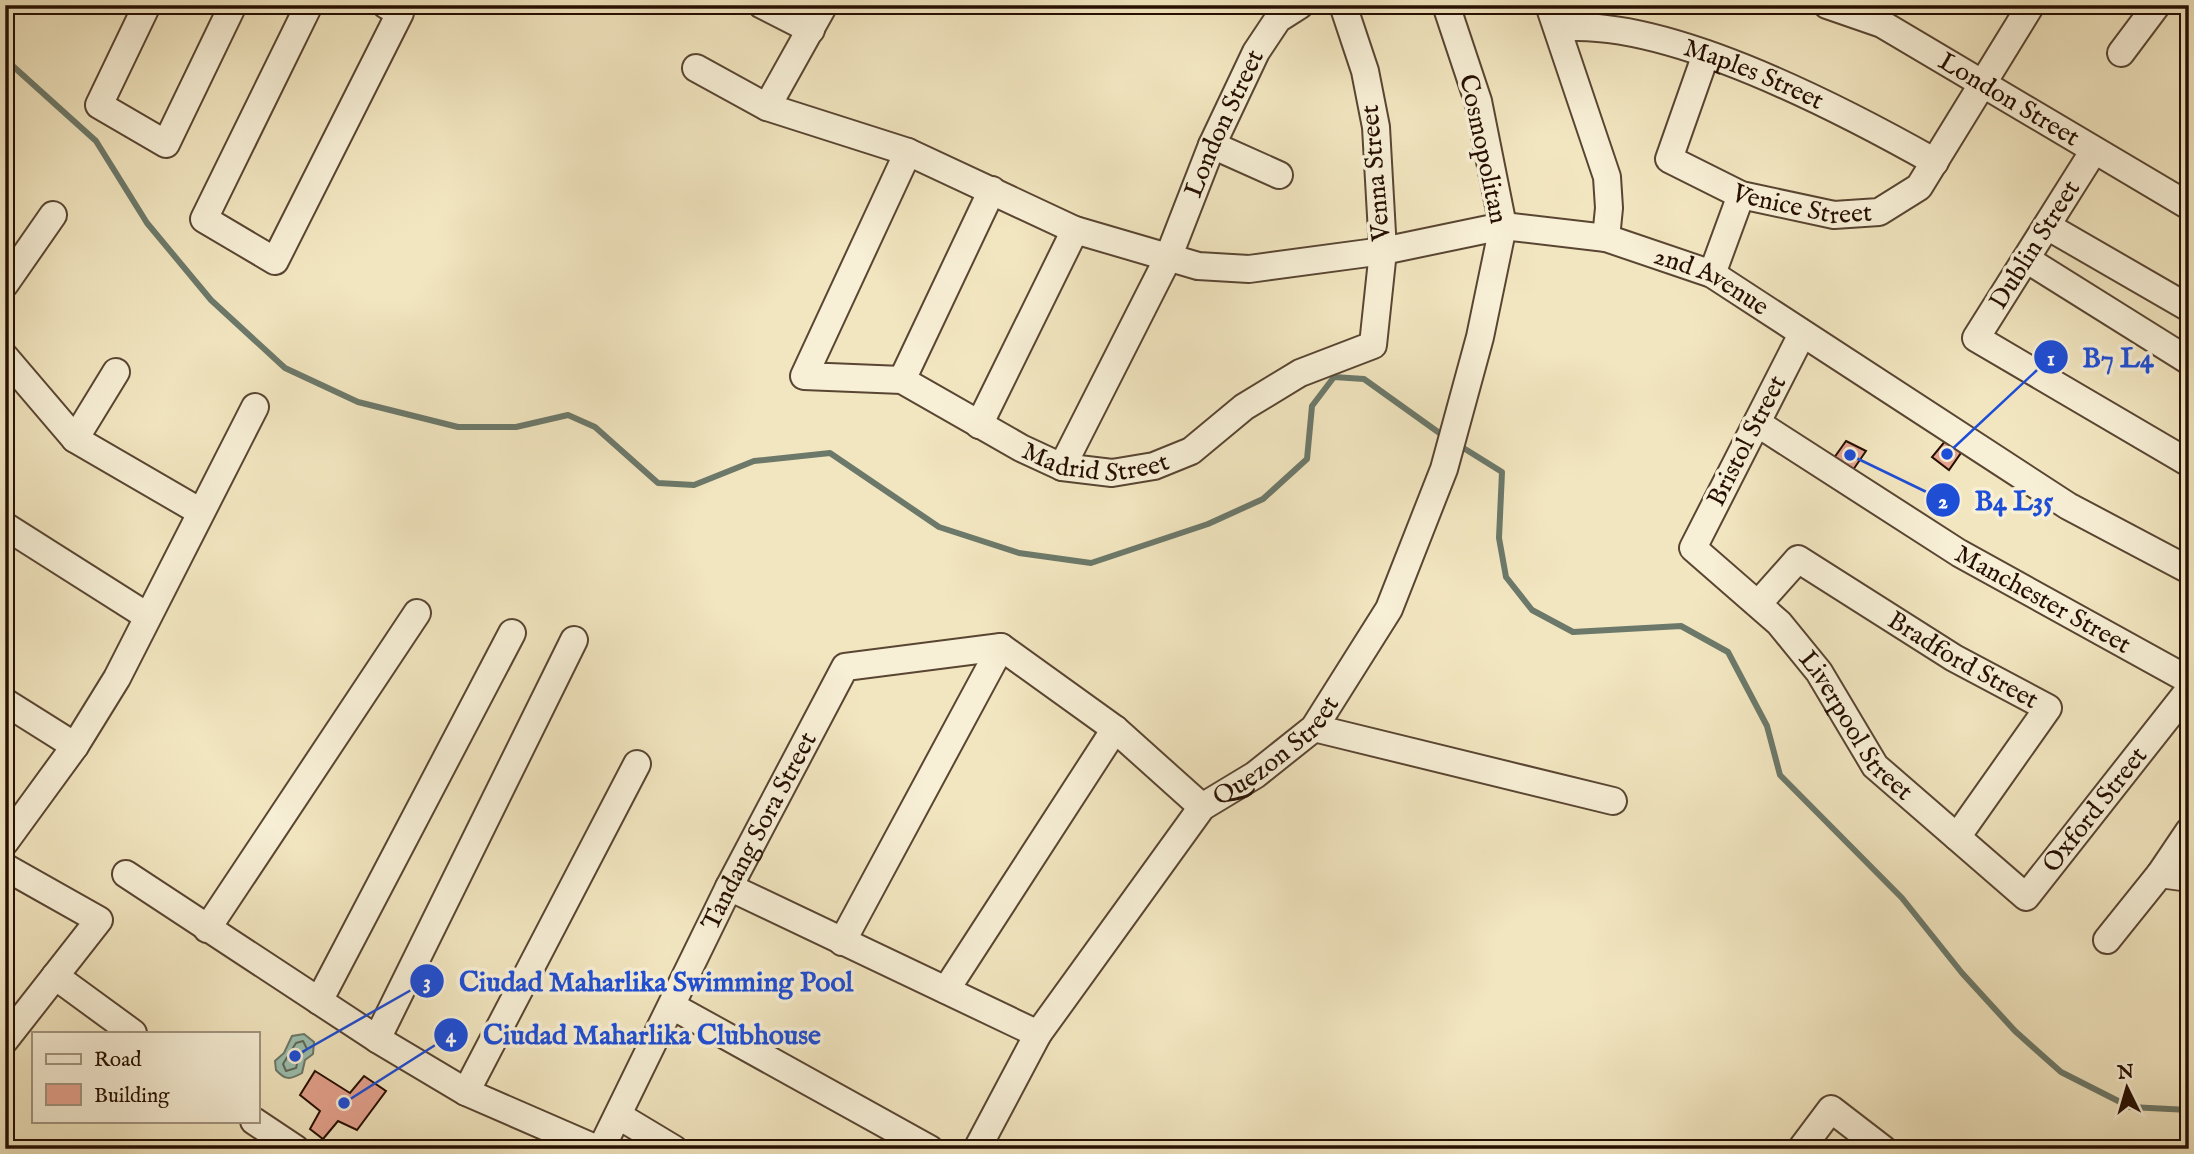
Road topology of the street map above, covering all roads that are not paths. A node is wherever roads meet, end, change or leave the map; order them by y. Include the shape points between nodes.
1 (147, 5) edge
2 (233, 5) edge
3 (309, 5) edge
4 (386, 5) edge
5 (762, 5) edge
6 (824, 5) edge
7 (1300, 5) edge
8 (1342, 5) edge
9 (1446, 5) edge
10 (1827, 5) edge
11 (2031, 5) edge
12 (2157, 5) edge
13 (1554, 17) edge
14 (811, 30) junction
15 (2121, 53) dead end
16 (1706, 54) junction
17 (696, 68) dead end
18 (1984, 83) junction
19 (766, 107) junction
20 (1212, 145) junction
21 (908, 152) junction
22 (2093, 152) junction
23 (1935, 162) junction
24 (1279, 175) dead end
25 (992, 190) junction
26 (1741, 195) junction
27 (2189, 206) edge
28 (52, 215) dead end
29 (1503, 226) junction
30 (2047, 226) junction
31 (1075, 230) junction
32 (1606, 238) junction
33 (1383, 251) junction
34 (1168, 258) junction
35 (2026, 259) junction
36 (1712, 274) junction
37 (5, 284) edge
38 (2189, 308) edge
39 (1802, 334) junction
40 (1373, 345) joint
41 (5, 357) edge
42 (2189, 360) edge
43 (116, 372) dead end
44 (902, 380) junction
45 (255, 407) dead end
46 (1757, 423) junction
47 (979, 425) junction
48 (75, 439) junction
49 (2189, 463) edge
50 (1062, 467) junction
51 (1444, 469) joint
52 (199, 511) junction
53 (5, 526) edge
54 (1693, 548) joint
55 (2189, 570) edge
56 (1758, 604) junction
57 (417, 613) dead end
58 (147, 616) junction
59 (512, 633) dead end
60 (574, 640) dead end
61 (1001, 647) junction
62 (2189, 680) edge
63 (2189, 690) edge
64 (5, 702) edge
65 (1314, 728) junction
66 (1115, 729) junction
67 (75, 746) junction
68 (637, 764) dead end
69 (1614, 801) dead end
70 (1202, 807) junction
71 (2189, 831) edge
72 (1957, 837) junction
73 (5, 842) edge
74 (5, 867) edge
75 (126, 874) dead end
76 (2161, 874) junction
77 (2189, 878) edge
78 (729, 887) junction
79 (2026, 897) joint
80 (207, 929) junction
81 (2107, 940) dead end
82 (842, 942) junction
83 (55, 976) junction
84 (946, 990) junction
85 (319, 1001) junction
86 (672, 1006) junction
87 (132, 1032) edge
88 (1038, 1034) junction
89 (377, 1039) junction
90 (5, 1040) edge
91 (466, 1092) junction
92 (619, 1116) junction
93 (256, 1122) edge
94 (296, 1149) edge
95 (599, 1149) edge
96 (674, 1149) edge
97 (930, 1149) edge
98 (977, 1149) edge
99 (1801, 1149) edge
100 (1883, 1149) edge

1 - 2 street via 99,105 166,144
3 - 4 street via 204,219 275,261 400,13
5 - 14 street
6 - 14 street
7 - 20 street, London Street via 1278,19 1256,52
8 - 33 street, Venna Street via 1365,71 1376,127
9 - 29 street, Cosmopolitan via 1478,101
10 - 18 street, London Street via 1882,24
11 - 18 street, Venice Street
12 - 15 street
13 - 16 street, Maples Street
13 - 32 street via 1607,177
14 - 19 street
16 - 23 street, Maples Street via 1853,116
16 - 26 street, Venice Street via 1669,159
17 - 19 street, 2nd Avenue
18 - 22 street, London Street
18 - 23 street, Venice Street
19 - 21 street, 2nd Avenue
20 - 24 street
20 - 34 street, London Street
21 - 25 street, 2nd Avenue
21 - 44 street, Madrid Street via 804,376
22 - 27 street, London Street
22 - 30 street, Dublin Street
23 - 26 street, Venice Street via 1919,187 1879,212 1834,215
25 - 31 street, 2nd Avenue
25 - 44 street
26 - 36 street
28 - 37 street
29 - 32 street, 2nd Avenue
29 - 33 street, 2nd Avenue
29 - 51 street, Cosmopolitan
30 - 35 street, Dublin Street
30 - 38 street
31 - 34 street, 2nd Avenue
31 - 47 street
32 - 36 street, 2nd Avenue
33 - 34 street, 2nd Avenue via 1249,269 1198,266
33 - 40 street, Venna Street
34 - 50 street, London Street
35 - 42 street
35 - 49 street, Dublin Street via 1976,338
36 - 39 street, 2nd Avenue
39 - 46 street, Bristol Street
39 - 55 street, 2nd Avenue via 2068,506
40 - 50 street, Madrid Street via 1300,373 1244,407 1191,451 1154,466 1112,473
41 - 48 street
43 - 48 street
44 - 47 street, Madrid Street
45 - 52 street
46 - 54 street, Bristol Street
46 - 62 street, Manchester Street via 1959,553
47 - 50 street, Madrid Street
48 - 52 street
51 - 65 street, Quezon Street via 1390,610
52 - 58 street
53 - 58 street
54 - 56 street, Liverpool Street
56 - 72 street, Liverpool Street via 1779,622 1819,672 1875,766
56 - 72 street, Bradford Street via 1798,559 1954,659 2048,708
57 - 80 street
58 - 67 street
59 - 85 street
60 - 89 street
61 - 66 street
61 - 78 street, Tandang Sora Street via 845,667
61 - 82 street
63 - 79 street, Oxford Street
64 - 67 street
65 - 69 street
65 - 70 street, Quezon Street via 1255,775
66 - 70 street
66 - 84 street
67 - 73 street
68 - 91 street
70 - 88 street, Quezon Street
71 - 76 street
72 - 79 street, Liverpool Street
74 - 83 street via 99,920
75 - 80 street
76 - 77 street
76 - 81 street
78 - 82 street
78 - 86 street, Tandang Sora Street
80 - 85 street
82 - 84 street
83 - 87 street
83 - 90 street
84 - 88 street
85 - 89 street
86 - 92 street, Tandang Sora Street
86 - 97 street
88 - 98 street, Quezon Street
89 - 91 street
91 - 95 street
92 - 95 street, Tandang Sora Street
92 - 96 street
93 - 94 street
99 - 100 street via 1831,1109

